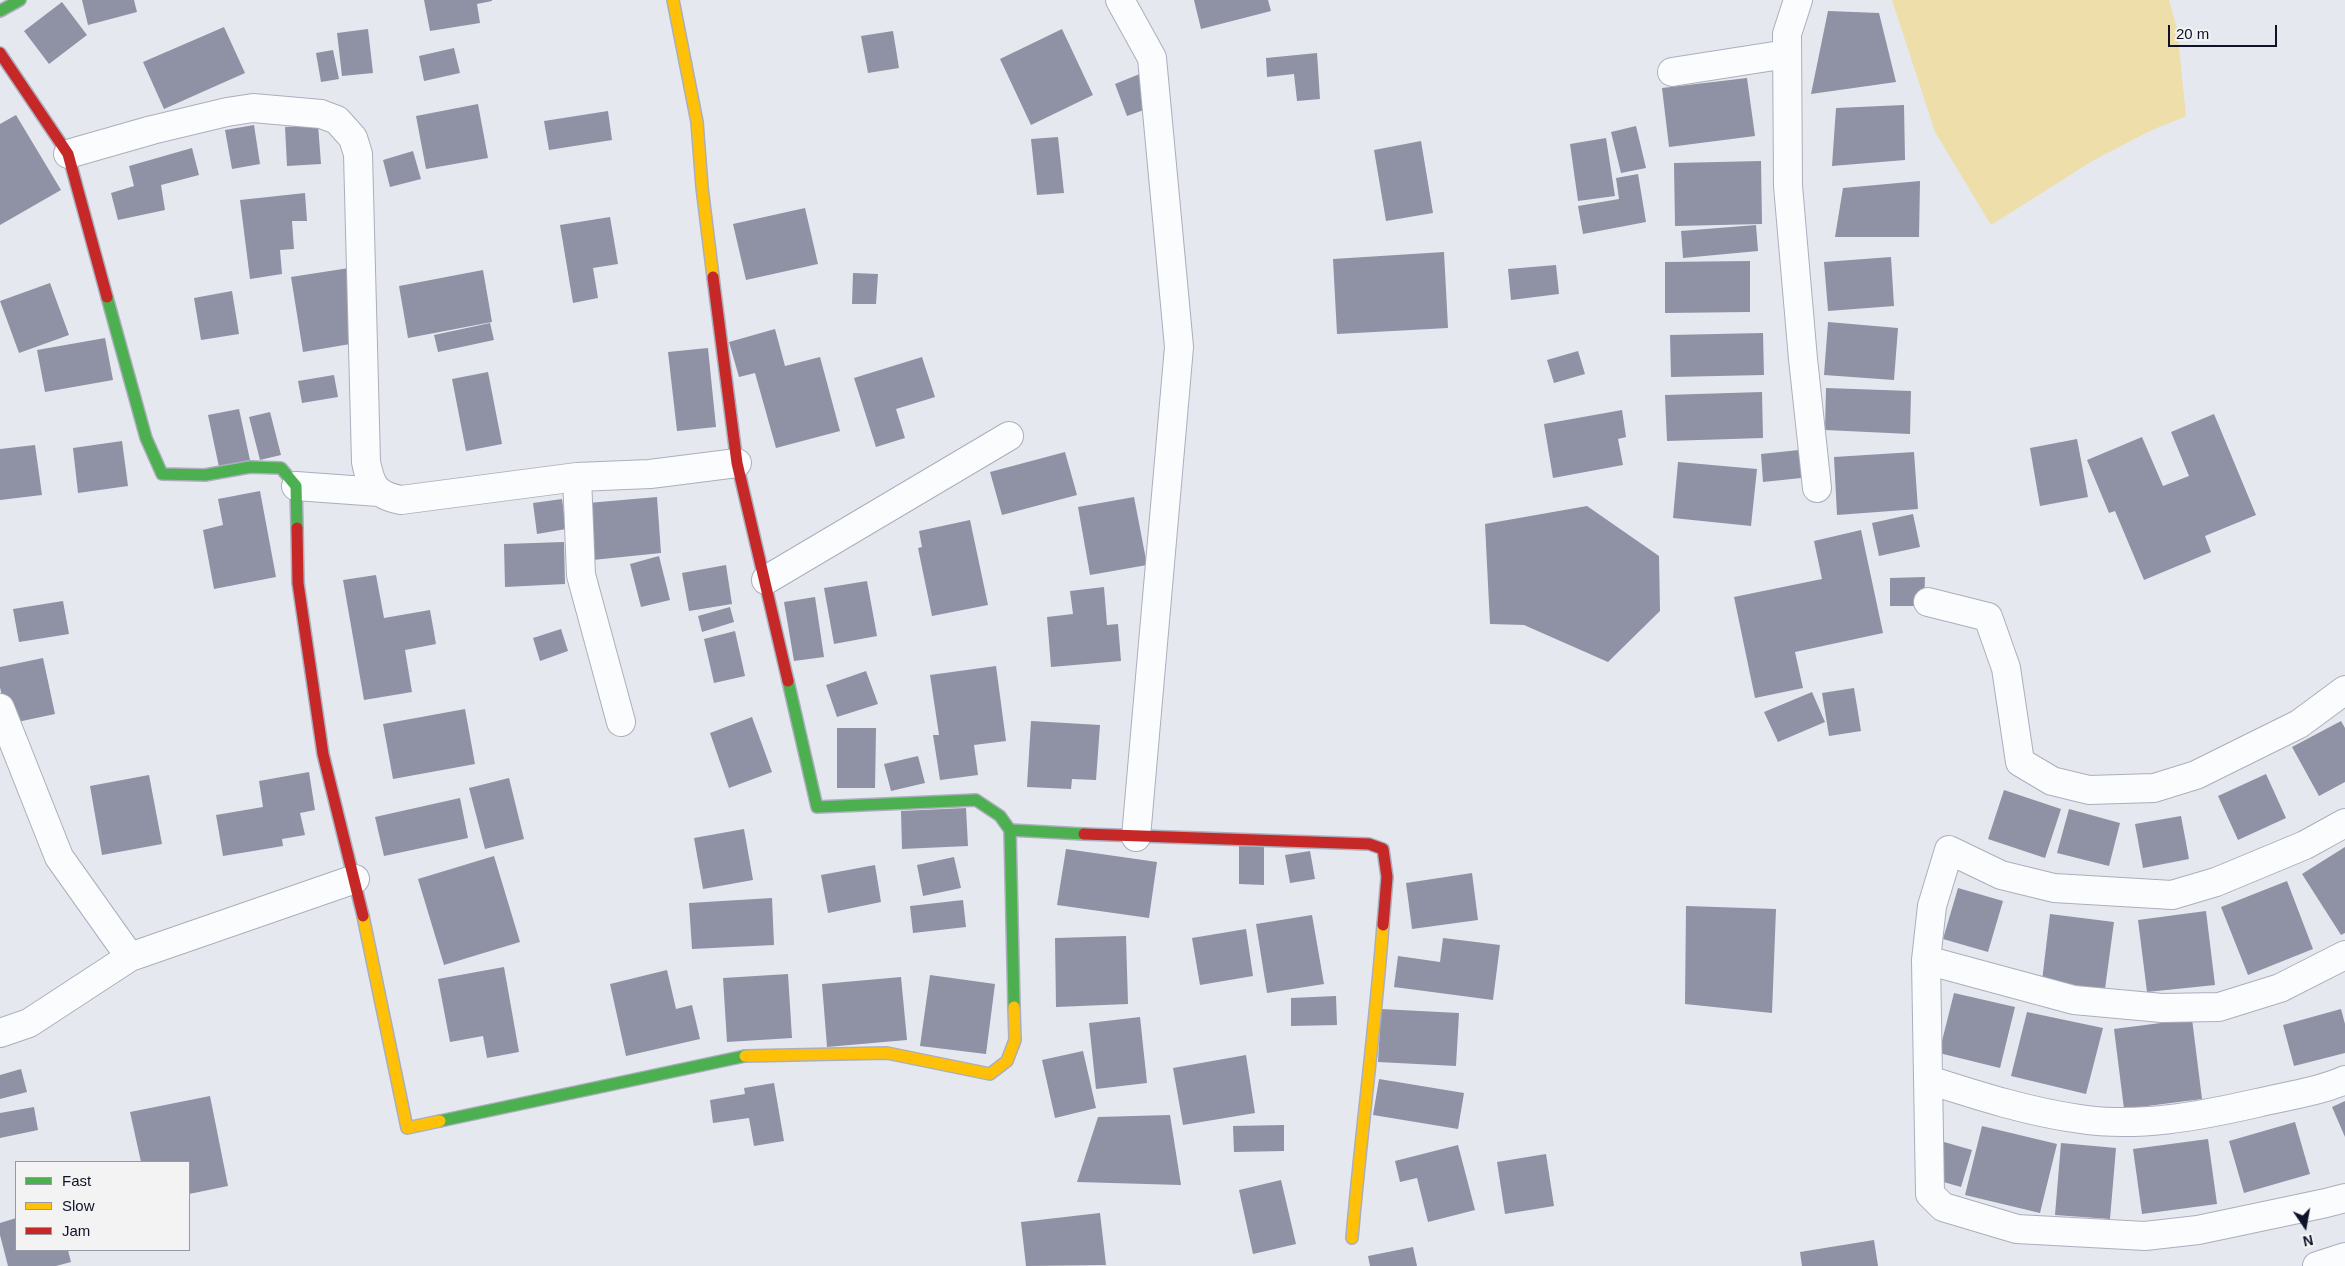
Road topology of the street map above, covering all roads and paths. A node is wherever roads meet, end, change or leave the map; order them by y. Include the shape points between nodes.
1 (20, 0) edge
2 (673, 0) edge
3 (1120, 0) edge
4 (1798, 0) edge
5 (0, 11) edge
6 (0, 53) edge
7 (1787, 54) junction
8 (1672, 72) dead end
9 (68, 154) junction
10 (1009, 436) dead end
11 (737, 463) junction
12 (577, 477) junction
13 (296, 486) junction
14 (1817, 488) dead end
15 (379, 492) junction
16 (766, 580) junction
17 (1928, 602) dead end
18 (2345, 690) edge
19 (0, 708) edge
20 (621, 722) dead end
21 (2345, 823) edge
22 (1010, 830) junction
23 (1136, 836) junction
24 (355, 879) junction
25 (2345, 955) edge
26 (130, 958) junction
27 (1926, 960) junction
28 (0, 1033) edge
29 (1930, 1080) junction
30 (2345, 1080) edge
31 (2345, 1198) edge
32 (1352, 1238) dead end
33 (2345, 1257) edge
34 (2317, 1266) edge

1 - 5 street
2 - 11 street via 696,122
3 - 23 street via 1152,58 1179,347
4 - 7 street via 1787,34
6 - 9 street
7 - 8 street
7 - 14 street via 1788,186 1802,360
9 - 13 street via 146,438 162,474 205,475 250,467 281,468
9 - 15 street via 253,108 321,114 337,120 345,128 353,138 358,154 366,462 370,481
10 - 16 street
11 - 12 street via 650,474
11 - 16 street
12 - 15 street via 401,500 387,498
12 - 20 street via 582,575
13 - 15 street
13 - 24 street via 298,583 323,754
16 - 22 street via 817,807 976,800 1000,816
17 - 18 street via 1988,617 2006,668 2020,762 2052,781 2089,790 2154,788 2196,775 2299,724
19 - 26 street via 59,857
21 - 27 street via 2305,845 2216,882 2172,895 2054,888 2001,876 1949,850 1932,906
22 - 23 street
22 - 24 street via 1015,1040 1007,1061 990,1074 887,1053 748,1055 407,1128
23 - 32 street via 1368,844 1383,849 1387,877 1377,1008
24 - 26 street
25 - 27 street via 2280,988 2219,1007 2162,1008 2074,1000
26 - 28 street via 29,1023
27 - 29 street via 1926,1037
29 - 30 street via 2001,1103 2081,1119 2142,1121 2215,1113 2324,1090
29 - 31 street via 1930,1194 1943,1207 2017,1229 2145,1236 2198,1230
33 - 34 street

